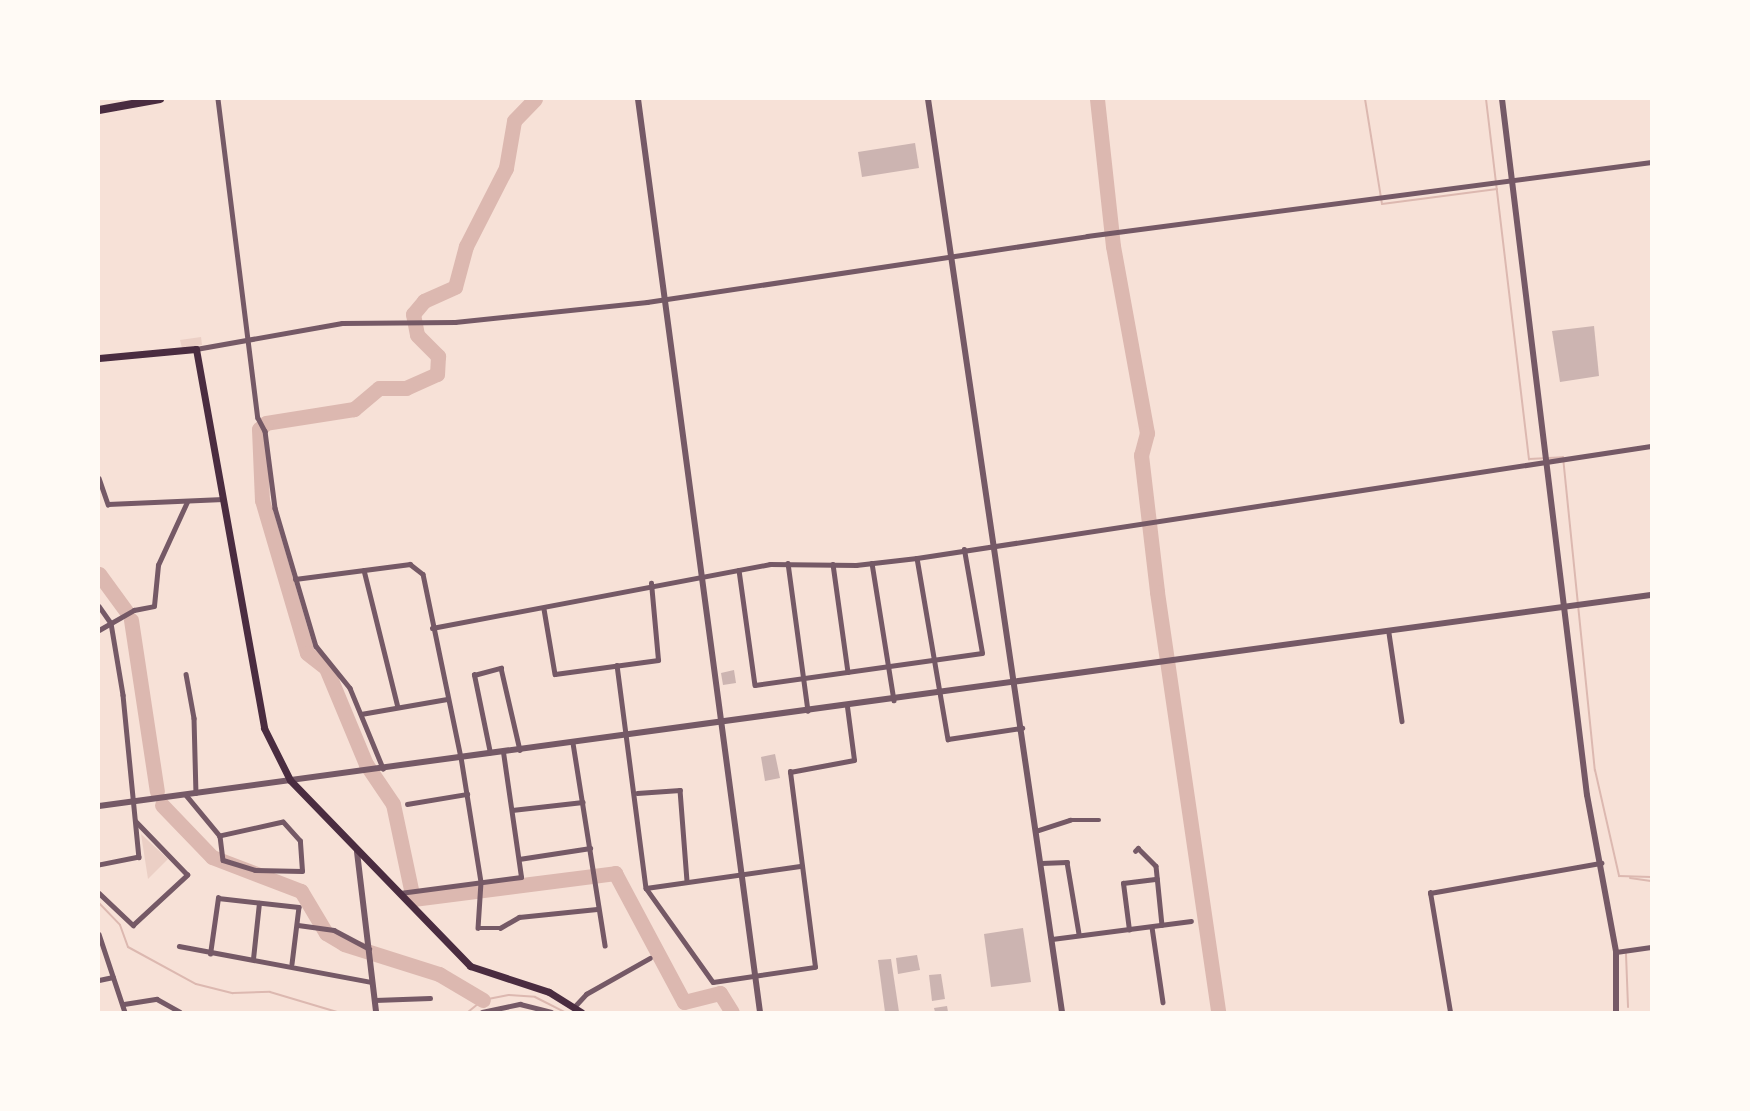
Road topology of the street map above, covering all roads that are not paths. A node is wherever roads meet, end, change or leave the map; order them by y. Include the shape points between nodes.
1 (160, 99) edge
2 (218, 99) edge
3 (638, 99) edge
4 (928, 99) edge
5 (1502, 99) edge
6 (99, 110) edge
7 (1651, 162) edge
8 (1511, 177) junction
9 (952, 255) junction
10 (663, 299) junction
11 (247, 339) junction
12 (196, 349) junction
13 (99, 358) edge
14 (1651, 446) edge
15 (1544, 466) junction
16 (99, 478) edge
17 (223, 499) junction
18 (187, 502) junction
19 (994, 545) junction
20 (964, 550) junction
21 (917, 558) junction
22 (788, 563) junction
23 (872, 563) junction
24 (833, 564) junction
25 (364, 570) junction
26 (739, 570) junction
27 (703, 575) junction
28 (295, 579) junction
29 (651, 583) junction
30 (1651, 595) edge
31 (99, 606) edge
32 (1563, 606) junction
33 (544, 609) junction
34 (111, 623) junction
35 (432, 628) junction
36 (99, 630) edge
37 (1389, 633) junction
38 (936, 660) junction
39 (617, 665) junction
40 (889, 666) junction
41 (848, 672) junction
42 (186, 674) dead end
43 (804, 678) junction
44 (1013, 682) junction
45 (941, 693) junction
46 (447, 699) junction
47 (894, 700) junction
48 (398, 707) junction
49 (847, 707) junction
50 (808, 711) junction
51 (361, 714) junction
52 (1402, 721) dead end
53 (721, 723) junction
54 (1022, 728) junction
55 (628, 736) junction
56 (573, 743) junction
57 (520, 750) junction
58 (503, 752) junction
59 (490, 754) junction
60 (461, 757) junction
61 (383, 768) junction
62 (290, 780) junction
63 (196, 793) junction
64 (637, 793) junction
65 (467, 794) junction
66 (186, 795) junction
67 (132, 802) junction
68 (583, 802) junction
69 (408, 804) dead end
70 (99, 806) edge
71 (512, 810) junction
72 (1100, 820) dead end
73 (136, 822) junction
74 (1036, 831) junction
75 (220, 836) junction
76 (590, 848) junction
77 (1135, 851) dead end
78 (357, 852) junction
79 (519, 859) junction
80 (1041, 863) junction
81 (1602, 863) junction
82 (99, 866) edge
83 (801, 866) junction
84 (742, 874) junction
85 (1157, 879) junction
86 (481, 882) junction
87 (687, 882) junction
88 (646, 888) junction
89 (99, 893) edge
90 (397, 894) junction
91 (259, 903) junction
92 (597, 909) junction
93 (1191, 921) dead end
94 (1162, 925) junction
95 (298, 926) junction
96 (1152, 927) junction
97 (1129, 930) junction
98 (99, 934) edge
99 (1079, 934) junction
100 (1052, 939) junction
101 (605, 945) dead end
102 (179, 946) dead end
103 (1651, 946) edge
104 (369, 949) junction
105 (1616, 952) junction
106 (210, 954) junction
107 (650, 958) dead end
108 (253, 959) junction
109 (292, 964) junction
110 (755, 976) junction
111 (113, 977) junction
112 (99, 980) edge
113 (372, 982) junction
114 (430, 998) dead end
115 (375, 1000) junction
116 (1163, 1002) dead end
117 (124, 1004) junction
118 (574, 1006) junction
119 (125, 1012) edge
120 (180, 1012) edge
121 (376, 1012) edge
122 (482, 1012) edge
123 (551, 1012) edge
124 (581, 1012) edge
125 (760, 1012) edge
126 (1062, 1012) edge
127 (1450, 1012) edge
128 (1616, 1012) edge

1 - 6 main road
2 - 11 street
3 - 10 street
4 - 9 street
5 - 8 street
7 - 8 street
8 - 9 street
8 - 15 street
9 - 10 street
9 - 19 street
10 - 11 street via 516,318 342,323
10 - 27 street
11 - 12 street
11 - 28 street via 268,474
12 - 13 main road
12 - 17 main road
14 - 15 street
15 - 19 street
15 - 32 street
16 - 18 street via 108,504
17 - 18 street
17 - 62 main road via 264,728
18 - 34 street via 158,565 154,606 134,610
19 - 20 street
19 - 44 street
20 - 21 street
20 - 38 street via 982,653
21 - 23 street
21 - 38 street
22 - 24 street
22 - 26 street
22 - 43 street
23 - 24 street
23 - 40 street
24 - 41 street
25 - 28 street
25 - 35 street via 415,566 425,580
25 - 48 street
26 - 27 street
26 - 43 street via 755,685
27 - 29 street
27 - 53 street
28 - 51 street via 316,646 350,688
29 - 33 street
29 - 39 street via 658,660
30 - 32 street
31 - 34 street
32 - 37 street
32 - 81 street via 1587,795
33 - 35 street
33 - 39 street via 555,674
34 - 36 street
34 - 67 street via 133,770
35 - 46 street
37 - 44 street
37 - 52 street
38 - 40 street
38 - 45 street
39 - 55 street
40 - 41 street
40 - 47 street
41 - 43 street
42 - 63 street via 194,718
43 - 50 street
44 - 45 street
44 - 54 street
45 - 47 street
45 - 54 street via 948,739
46 - 48 street
46 - 60 street
47 - 49 street
48 - 51 street
49 - 50 street
49 - 83 street via 854,760 790,772
50 - 53 street
51 - 61 street
53 - 55 street
53 - 84 street
54 - 74 street
55 - 56 street
55 - 64 street
56 - 57 street
56 - 68 street
57 - 58 street
57 - 59 street via 501,668 474,675
58 - 59 street
58 - 71 street
59 - 60 street
60 - 61 street
60 - 65 street
61 - 62 street
62 - 63 street
62 - 78 main road
63 - 66 street
64 - 87 street via 680,790
64 - 88 street
65 - 69 street
65 - 86 street
66 - 67 street
66 - 75 street
67 - 70 street
67 - 73 street
68 - 71 street
68 - 76 street
71 - 79 street
72 - 74 street via 1070,820
73 - 82 street via 139,857
73 - 89 street via 186,875 133,925
74 - 80 street
75 - 75 street via 222,860 255,870 302,871 300,841 283,822
76 - 79 street
76 - 92 street
77 - 85 street via 1138,848 1156,866
78 - 90 main road
78 - 104 street
79 - 86 street via 521,878
80 - 99 street via 1067,862
80 - 100 street
81 - 105 street
81 - 127 street via 1430,892
83 - 84 street
83 - 110 street via 815,967
84 - 87 street
84 - 110 street
85 - 94 street
85 - 97 street via 1123,883
86 - 90 street
86 - 92 street via 476,921 486,930 519,917
87 - 88 street
88 - 110 street via 713,982
90 - 118 main road via 470,966
91 - 95 street via 299,907
91 - 106 street via 218,898
91 - 108 street
92 - 101 street
93 - 94 street
94 - 96 street
95 - 104 street via 334,930
95 - 109 street
96 - 97 street
96 - 116 street
97 - 99 street
98 - 111 street
99 - 100 street
100 - 126 street
102 - 106 street
103 - 105 street
104 - 113 street
105 - 128 street
106 - 108 street
107 - 118 street via 586,994
108 - 109 street
109 - 113 street
110 - 125 street
111 - 112 street
111 - 117 street
113 - 115 street
114 - 115 street
115 - 121 street
117 - 119 street
117 - 120 street via 157,999
118 - 124 main road
122 - 123 street via 520,1004

